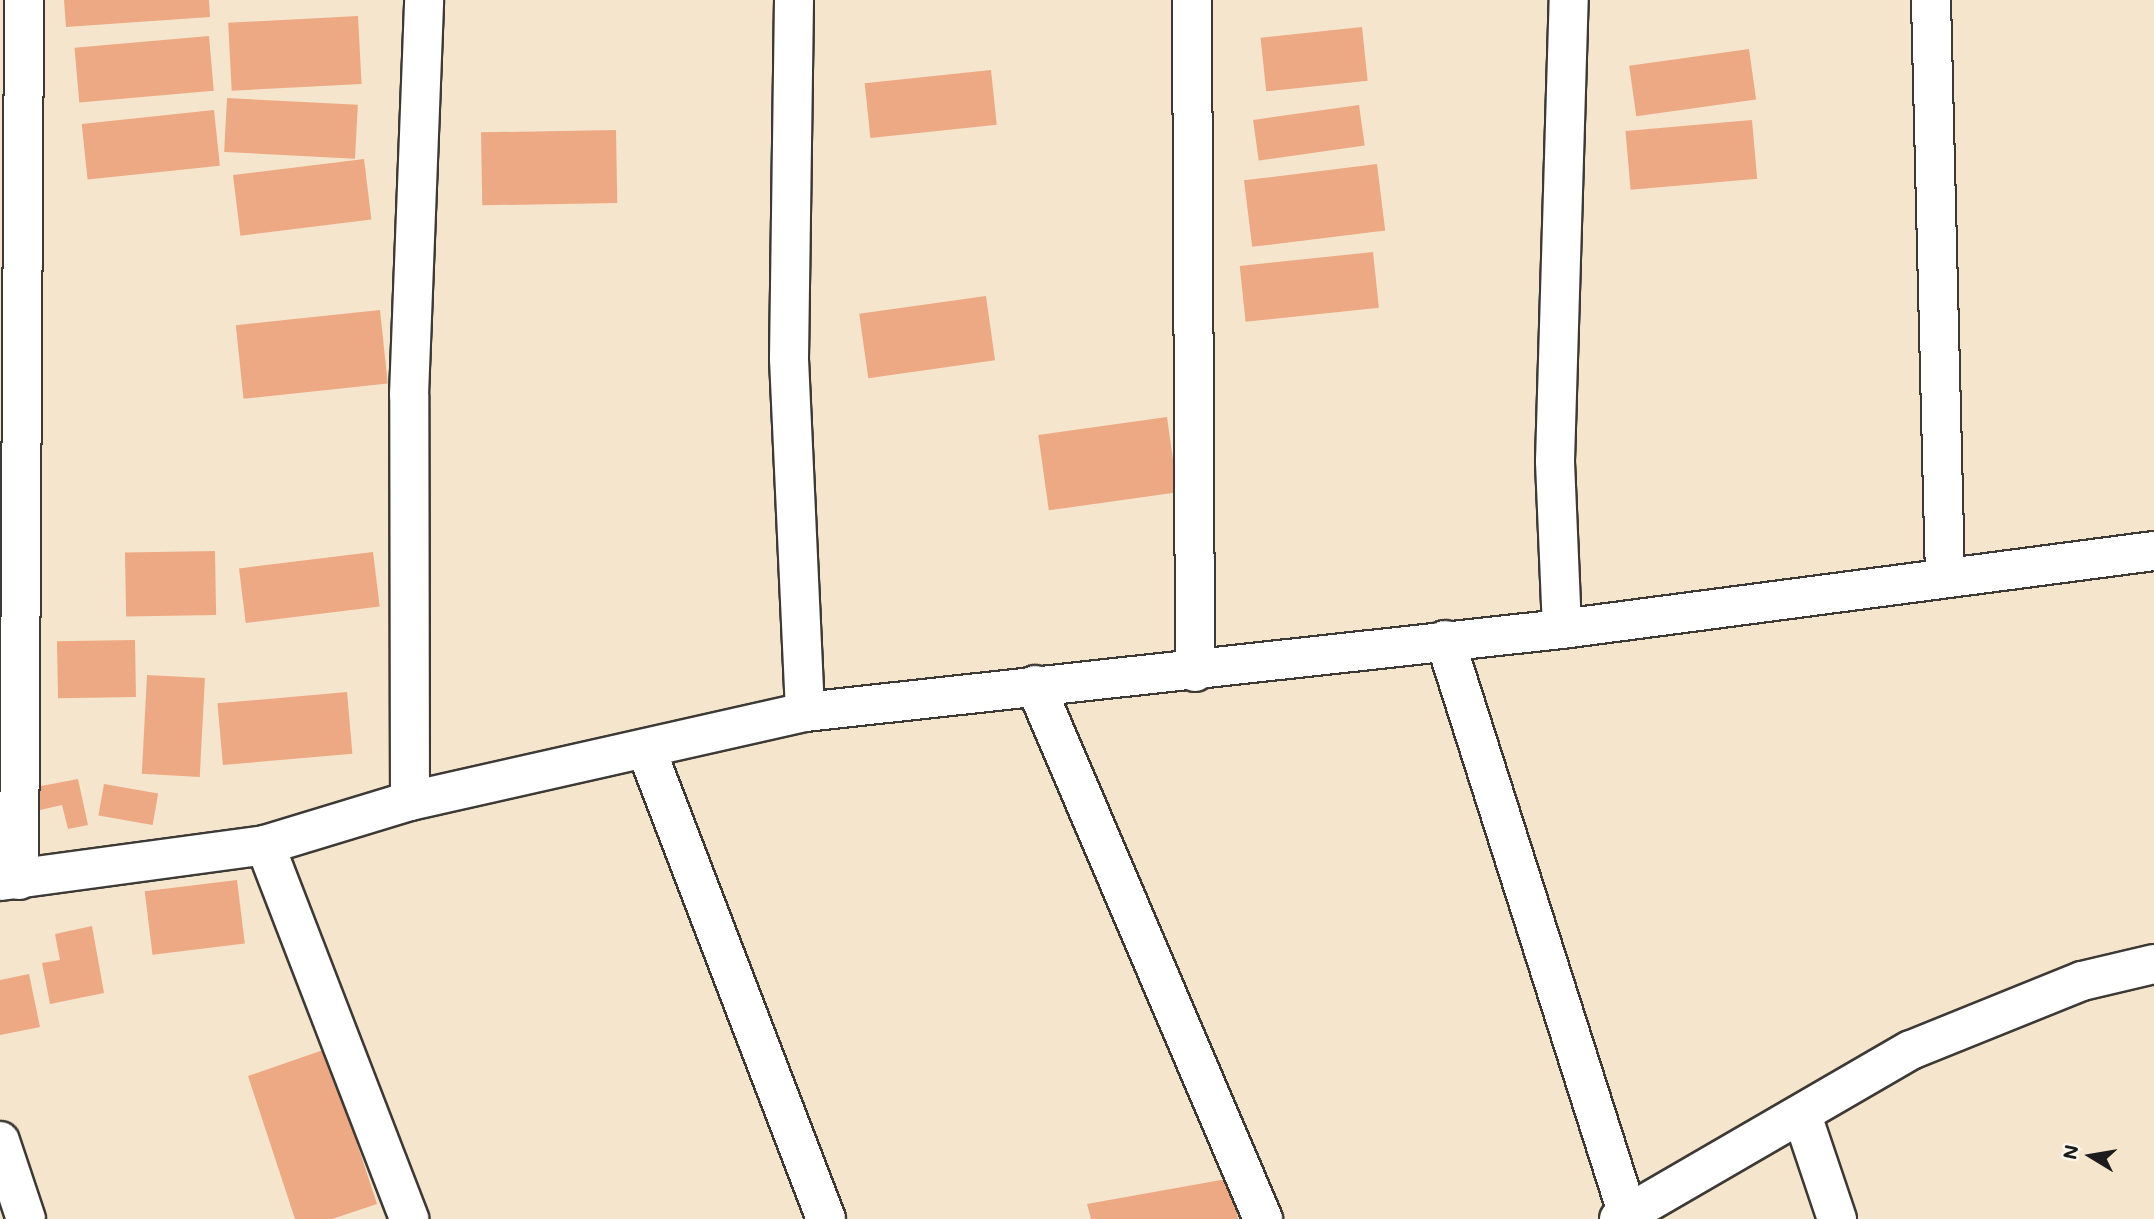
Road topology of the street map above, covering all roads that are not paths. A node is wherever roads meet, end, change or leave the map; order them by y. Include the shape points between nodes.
1 (24, 0) edge
2 (424, 0) edge
3 (794, 0) edge
4 (1192, 0) edge
5 (1569, 0) edge
6 (1931, 0) edge
7 (2154, 551) edge
8 (1945, 577) junction
9 (1562, 629) junction
10 (1445, 640) junction
11 (1195, 672) junction
12 (1035, 685) junction
13 (805, 712) junction
14 (646, 749) junction
15 (410, 801) junction
16 (265, 845) junction
17 (9, 881) edge
18 (2154, 964) edge
19 (1802, 1115) junction
20 (0, 1141) edge
21 (1623, 1217) edge
22 (26, 1219) edge
23 (409, 1219) edge
24 (826, 1219) edge
25 (1263, 1219) edge
26 (1837, 1219) edge

1 - 17 street
2 - 15 street via 410,395
3 - 13 street via 789,359
4 - 11 street
5 - 9 street via 1555,461
6 - 8 street
7 - 8 street
8 - 9 street
9 - 10 street
10 - 11 street
10 - 21 street
11 - 12 street
12 - 13 street
12 - 25 street
13 - 14 street
14 - 15 street
14 - 24 street
15 - 16 street
16 - 17 street
16 - 23 street
18 - 19 street via 2082,981 1911,1050
19 - 21 street
19 - 26 street
20 - 22 street

